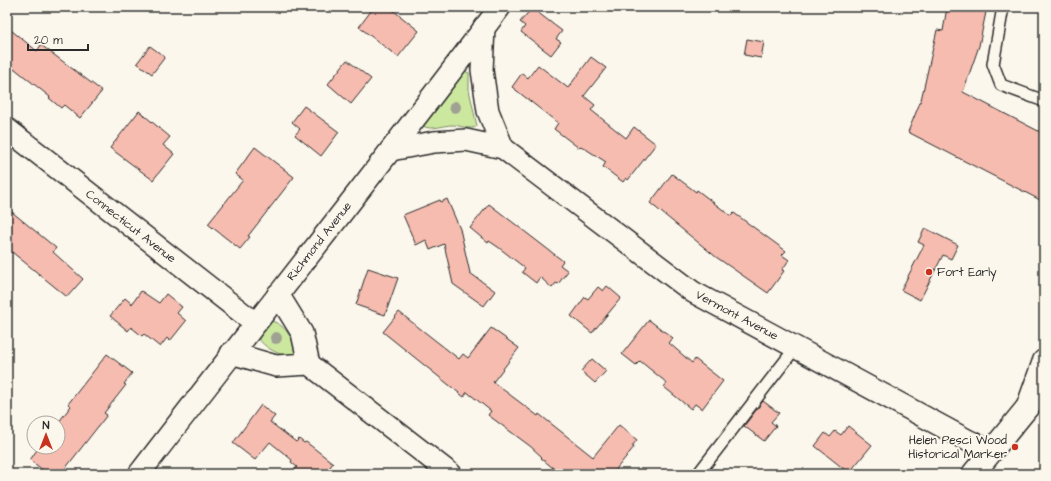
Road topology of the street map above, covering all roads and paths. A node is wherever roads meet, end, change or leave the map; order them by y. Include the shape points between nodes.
1 (500, 7) edge
2 (1003, 7) edge
3 (484, 27) junction
4 (1044, 101) edge
5 (7, 129) edge
6 (503, 148) junction
7 (390, 150) junction
8 (278, 294) junction
9 (255, 323) junction
10 (796, 347) junction
11 (231, 353) junction
12 (1044, 361) edge
13 (309, 364) junction
14 (1044, 387) edge
15 (1028, 406) junction
16 (992, 451) junction
17 (139, 474) edge
18 (451, 474) edge
19 (698, 474) edge
20 (973, 474) edge

1 - 3 street, Richmond Avenue
2 - 4 lane via 993,64 1001,85
3 - 6 street via 482,70 488,111
3 - 7 street, Richmond Avenue
5 - 9 street, Connecticut Avenue
6 - 7 street, Vermont Avenue via 466,140 434,142
6 - 10 street, Vermont Avenue via 693,292
7 - 8 street, Richmond Avenue
8 - 9 street, Richmond Avenue
8 - 13 street via 302,333
9 - 11 street, Richmond Avenue
10 - 16 street, Vermont Avenue
10 - 19 lane
11 - 13 street via 276,366
11 - 17 street, Richmond Avenue
12 - 15 main road
13 - 18 street
14 - 15 main road
15 - 16 main road
16 - 20 main road

